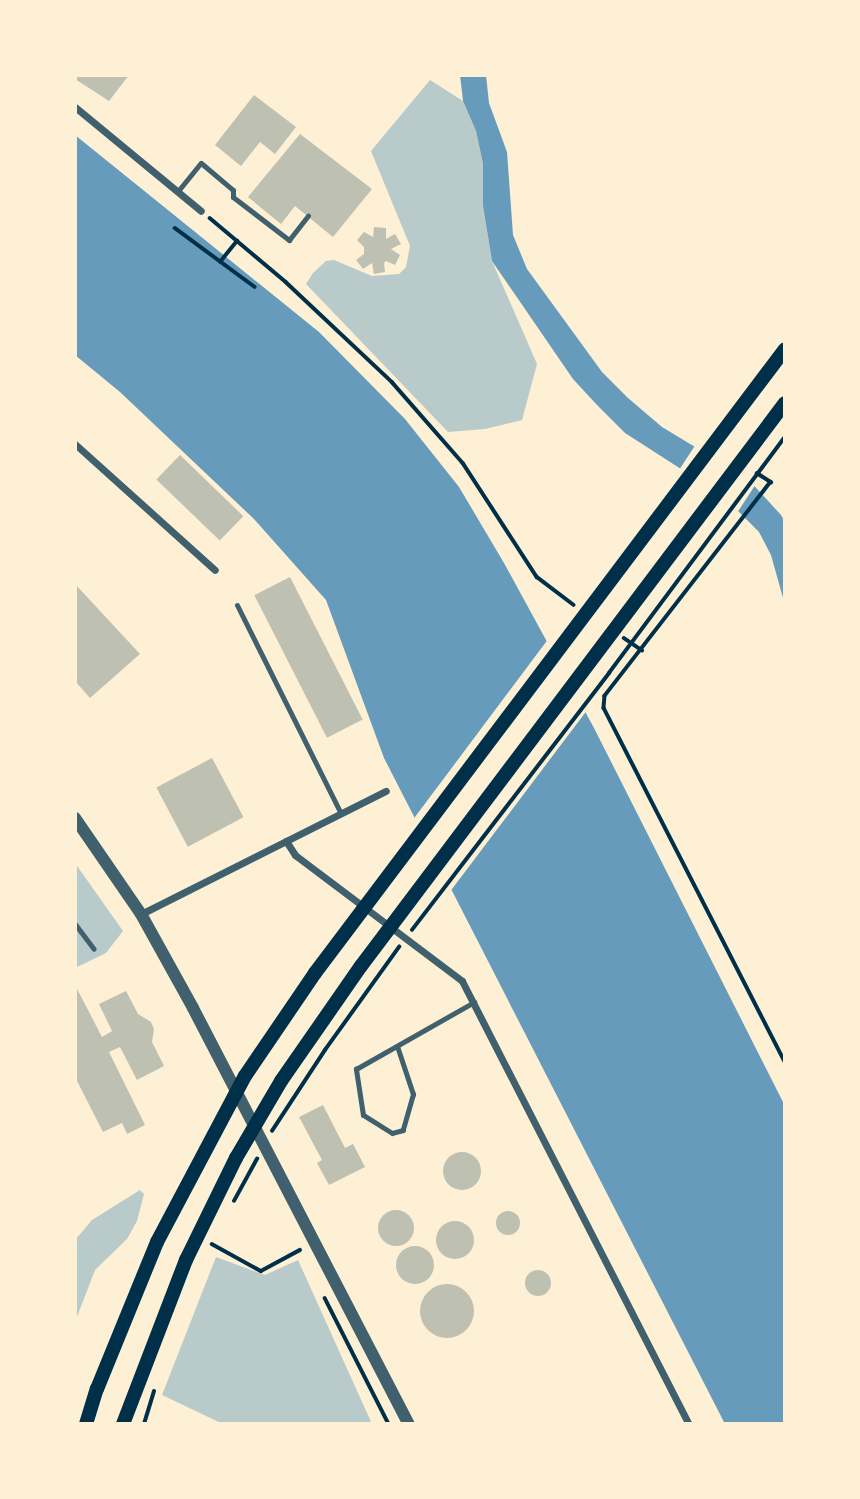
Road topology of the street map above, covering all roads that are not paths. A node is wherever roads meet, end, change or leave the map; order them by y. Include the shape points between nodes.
1 (75, 107) edge
2 (177, 191) junction
3 (201, 211) road end
4 (308, 216) dead end
5 (785, 349) edge
6 (785, 403) edge
7 (75, 444) edge
8 (215, 570) dead end
9 (237, 606) dead end
10 (386, 791) dead end
11 (341, 814) junction
12 (75, 818) edge
13 (286, 841) junction
14 (141, 914) junction
15 (75, 924) edge
16 (94, 949) dead end
17 (474, 1002) junction
18 (397, 1046) junction
19 (86, 1424) edge
20 (123, 1424) edge
21 (409, 1424) edge
22 (689, 1424) edge

1 - 2 street
2 - 3 street
2 - 4 lane via 201,163 233,190 233,197 289,240
5 - 19 main road via 315,973 245,1076 158,1241
6 - 20 main road via 361,966 281,1081 236,1158 186,1260
7 - 8 street
9 - 11 lane
10 - 11 street
11 - 13 street
12 - 14 street
13 - 14 street
13 - 17 street via 295,855 462,981
14 - 21 street
15 - 16 lane
17 - 18 lane
17 - 22 street
18 - 18 lane via 356,1069 363,1115 392,1133 403,1130 413,1094

